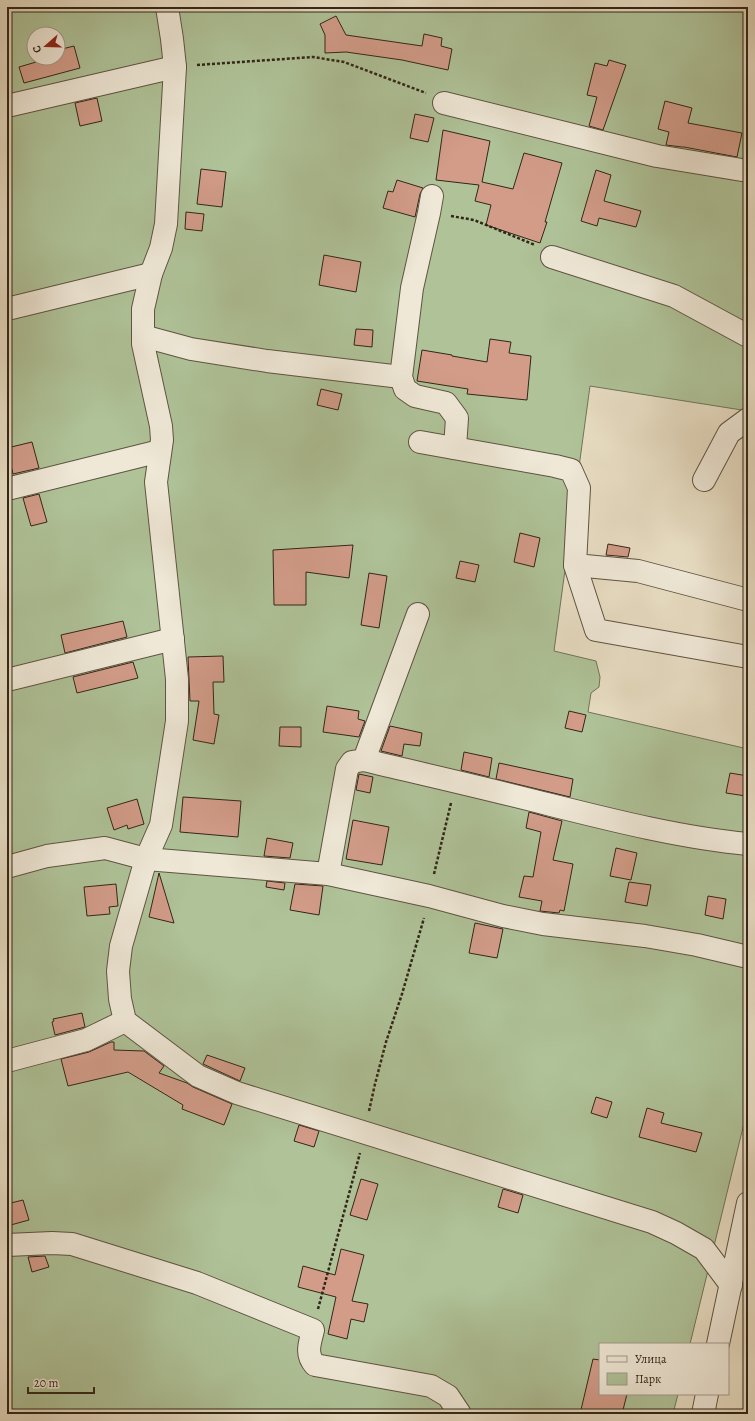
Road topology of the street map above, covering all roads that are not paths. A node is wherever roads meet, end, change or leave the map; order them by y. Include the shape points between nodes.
1 (167, 7) edge
2 (175, 67) junction
3 (444, 103) road end
4 (7, 106) edge
5 (748, 171) edge
6 (431, 204) road end
7 (552, 257) road end
8 (151, 274) junction
9 (7, 309) edge
10 (143, 336) junction
11 (748, 336) edge
12 (402, 377) junction
13 (748, 419) edge
14 (420, 442) dead end
15 (455, 448) junction
16 (160, 451) junction
17 (704, 480) dead end
18 (7, 489) edge
19 (575, 565) junction
20 (748, 600) edge
21 (418, 614) dead end
22 (173, 639) junction
23 (748, 657) edge
24 (7, 680) edge
25 (364, 760) junction
26 (748, 844) edge
27 (146, 859) junction
28 (7, 867) edge
29 (328, 874) junction
30 (748, 957) edge
31 (125, 1021) junction
32 (7, 1061) edge
33 (748, 1204) edge
34 (7, 1245) edge
35 (731, 1285) junction
36 (718, 1343) edge
37 (707, 1395) edge
38 (460, 1414) edge
39 (703, 1414) edge

1 - 2 street
2 - 4 street
2 - 8 street via 166,224 161,248
3 - 5 street via 657,156
6 - 12 street via 412,288
7 - 11 street via 674,296
8 - 9 street
8 - 10 street via 142,309
10 - 12 street via 192,349 259,360
10 - 16 street via 161,426
12 - 15 street via 405,389 415,396 446,403 457,418
13 - 17 street via 729,433
14 - 15 street
15 - 19 street via 571,470 579,488
16 - 18 street
16 - 22 street via 156,482
19 - 20 street via 638,571
19 - 23 street via 596,630
21 - 25 street
22 - 24 street
22 - 27 street via 177,721 161,825
25 - 26 street via 621,822
25 - 29 street via 352,762 347,769
27 - 28 street via 105,848 47,856
27 - 29 street
27 - 31 street via 121,946 118,971
29 - 30 street via 543,924 697,945
31 - 32 street via 86,1040
31 - 35 street via 198,1076 237,1093 652,1222 704,1249
33 - 35 street
34 - 38 street via 52,1242 72,1244 197,1283 313,1330 309,1350 310,1360 315,1365 431,1386 448,1396
35 - 36 street
37 - 39 street

